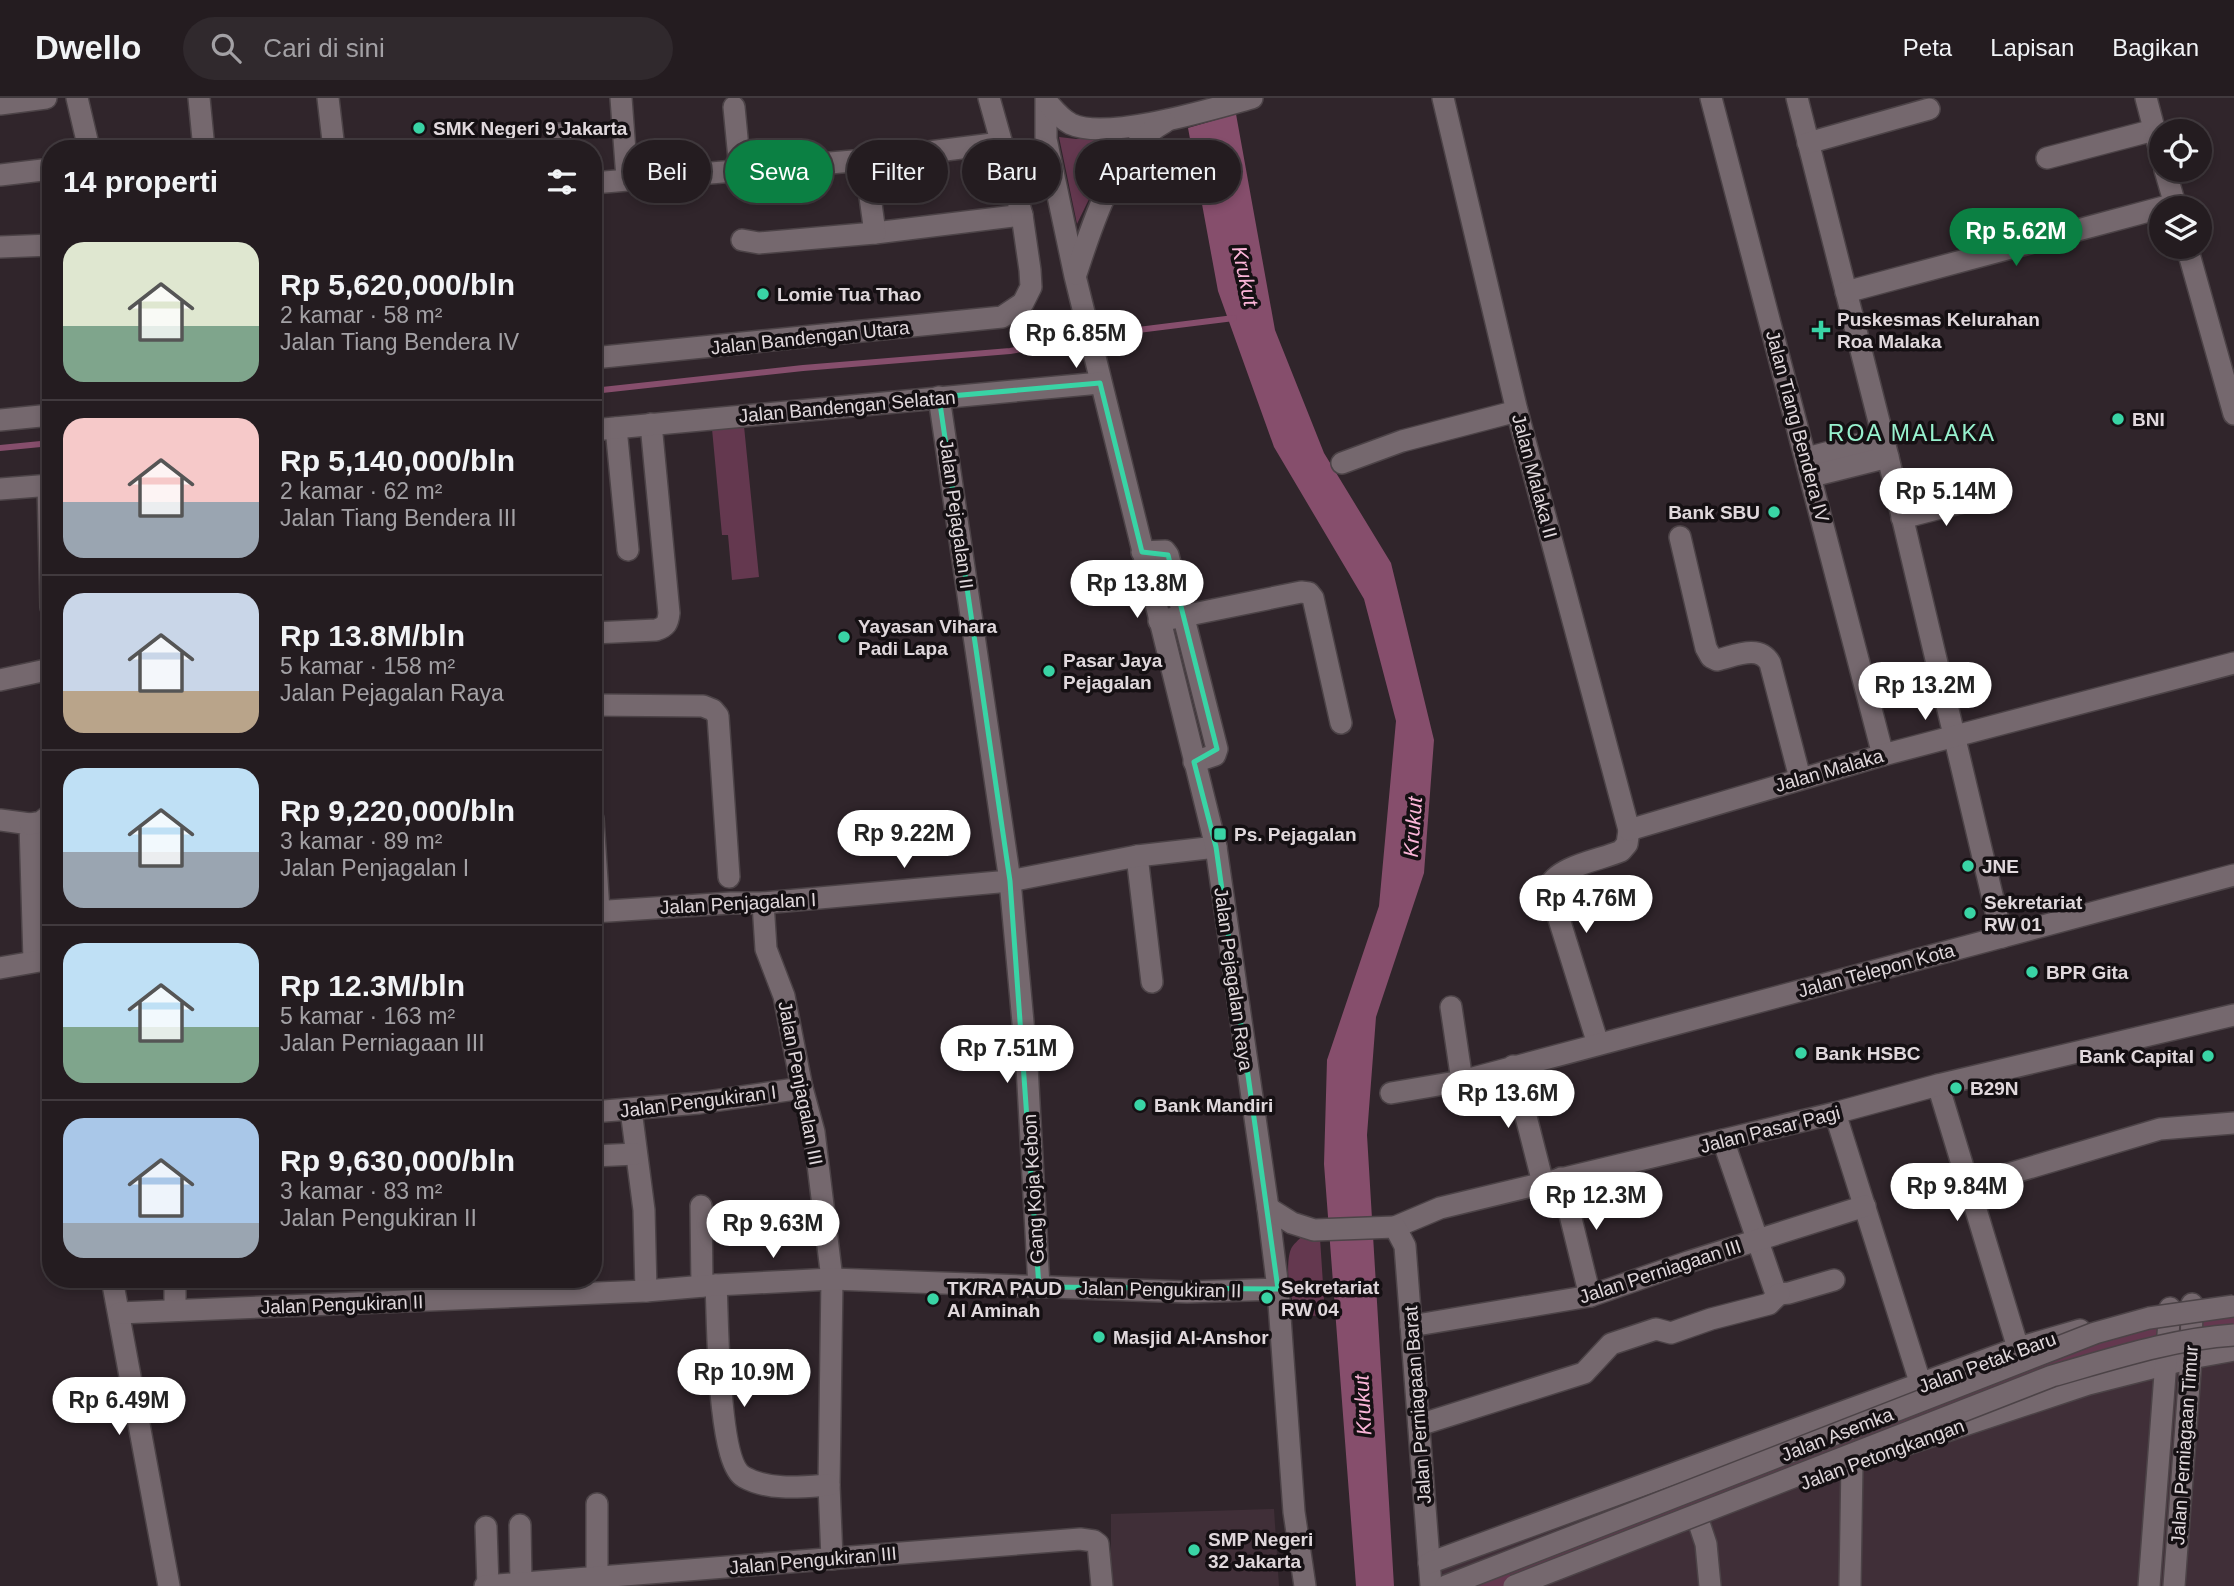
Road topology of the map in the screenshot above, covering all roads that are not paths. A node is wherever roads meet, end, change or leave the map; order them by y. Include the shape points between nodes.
1 (46, 98) edge
2 (77, 98) edge
3 (199, 98) edge
4 (328, 98) edge
5 (621, 98) edge
6 (989, 98) edge
7 (1443, 98) edge
8 (1711, 98) edge
9 (1797, 98) edge
10 (2146, 98) edge
11 (1046, 100) edge
12 (1246, 100) edge
13 (0, 104) edge
14 (734, 107) dead end
15 (1929, 109) dead end
16 (1174, 119) junction
17 (2151, 119) edge
18 (2149, 131) edge
19 (87, 140) edge
20 (203, 140) edge
21 (333, 140) edge
22 (624, 140) edge
23 (737, 140) edge
24 (999, 140) edge
25 (1808, 142) junction
26 (2047, 158) dead end
27 (42, 170) edge
28 (0, 175) edge
29 (623, 179) edge
30 (602, 182) edge
31 (871, 203) edge
32 (1018, 203) edge
33 (2149, 213) edge
34 (1021, 215) junction
35 (875, 233) junction
36 (742, 240) dead end
37 (42, 245) edge
38 (0, 247) edge
39 (2190, 259) edge
40 (1075, 276) junction
41 (1846, 292) junction
42 (602, 357) edge
43 (1100, 383) junction
44 (939, 397) junction
45 (1517, 411) junction
46 (2234, 414) edge
47 (42, 416) edge
48 (0, 420) edge
49 (651, 424) junction
50 (616, 428) junction
51 (602, 429) edge
52 (1885, 447) junction
53 (1342, 463) dead end
54 (1809, 467) junction
55 (42, 486) edge
56 (0, 489) edge
57 (1979, 498) dead end
58 (1902, 518) junction
59 (1680, 537) dead end
60 (628, 550) dead end
61 (1142, 552) junction
62 (1184, 616) junction
63 (1159, 621) junction
64 (602, 632) edge
65 (2234, 663) edge
66 (42, 671) edge
67 (0, 680) edge
68 (602, 705) edge
69 (1341, 723) dead end
70 (1955, 736) junction
71 (1883, 755) junction
72 (1194, 762) junction
73 (1800, 778) junction
74 (0, 820) edge
75 (42, 821) edge
76 (30, 824) junction
77 (1629, 830) junction
78 (1216, 847) junction
79 (1137, 856) junction
80 (2234, 875) edge
81 (1010, 881) junction
82 (730, 890) junction
83 (763, 903) junction
84 (602, 911) edge
85 (2002, 937) junction
86 (42, 949) edge
87 (42, 959) edge
88 (0, 968) edge
89 (1152, 982) dead end
90 (1451, 1007) dead end
91 (2234, 1015) edge
92 (1598, 1044) junction
93 (1513, 1066) junction
94 (1461, 1081) junction
95 (1938, 1085) junction
96 (802, 1088) junction
97 (1391, 1093) dead end
98 (631, 1110) junction
99 (602, 1112) edge
100 (1835, 1113) junction
101 (2234, 1124) edge
102 (1723, 1140) junction
103 (636, 1154) junction
104 (602, 1156) edge
105 (1552, 1181) junction
106 (1968, 1186) junction
107 (701, 1206) dead end
108 (1865, 1206) junction
109 (1268, 1208) junction
110 (1387, 1227) junction
111 (1756, 1240) junction
112 (832, 1279) junction
113 (1834, 1280) dead end
114 (709, 1285) junction
115 (1039, 1287) junction
116 (114, 1288) edge
117 (175, 1288) edge
118 (1278, 1289) junction
119 (646, 1291) junction
120 (1779, 1294) junction
121 (1590, 1296) junction
122 (2192, 1304) junction
123 (2234, 1304) edge
124 (2170, 1308) junction
125 (175, 1310) junction
126 (119, 1313) junction
127 (1411, 1326) junction
128 (2234, 1335) edge
129 (2018, 1348) junction
130 (2234, 1350) edge
131 (2191, 1358) junction
132 (2167, 1364) junction
133 (1921, 1385) junction
134 (1419, 1426) junction
135 (1852, 1462) junction
136 (829, 1485) junction
137 (597, 1504) dead end
138 (1699, 1523) junction
139 (520, 1525) dead end
140 (486, 1527) dead end
141 (832, 1559) junction
142 (1429, 1563) junction
143 (597, 1577) junction
144 (668, 1579) edge
145 (521, 1583) junction
146 (169, 1586) edge
147 (486, 1586) edge
148 (1102, 1586) edge
149 (1305, 1586) edge
150 (1431, 1586) edge
151 (1446, 1586) edge
152 (1514, 1586) edge
153 (1539, 1586) edge
154 (1710, 1586) edge
155 (1850, 1586) edge
156 (2149, 1586) edge
157 (2174, 1586) edge

1 - 13 street
2 - 19 street
3 - 20 street
4 - 21 street
5 - 22 street
6 - 24 street
7 - 45 street, Jalan Malaka II
8 - 54 street, Jalan Tiang Bendera IV
9 - 25 street
10 - 17 street
11 - 16 street via 1072,125 1098,128
11 - 40 street, Jalan Pejagalan Raya via 1046,139
12 - 16 street
14 - 23 street
15 - 25 street
16 - 40 street via 1151,130 1118,171
18 - 26 street
25 - 41 street
27 - 28 street
29 - 30 street
31 - 35 street
32 - 34 street
33 - 41 street
34 - 35 street
34 - 42 street, Jalan Bandengan Utara via 1031,287 1023,303 1002,317
35 - 36 street via 760,243
37 - 38 street
39 - 46 street
40 - 43 street, Jalan Pejagalan Raya
41 - 52 street
43 - 44 street, Jalan Bandengan Selatan
43 - 61 street, Jalan Pejagalan Raya
44 - 49 street, Jalan Bandengan Selatan
44 - 81 street, Jalan Pejagalan II
45 - 53 street
45 - 77 street, Jalan Malaka II
47 - 48 street
49 - 50 street, Jalan Bandengan Selatan
49 - 64 street via 668,622 656,629
50 - 51 street, Jalan Bandengan Selatan
50 - 60 street
52 - 54 street
52 - 58 street
54 - 71 street, Jalan Tiang Bendera IV
55 - 56 street
57 - 58 street
58 - 70 street
59 - 73 street via 1706,648 1717,660 1756,652 1766,656
61 - 62 street via 1165,551 1168,555
61 - 63 street, Jalan Pejagalan Raya
62 - 63 street
62 - 69 street via 1310,593
62 - 72 street via 1217,749 1215,755
63 - 72 street, Jalan Pejagalan Raya
65 - 70 street, Jalan Malaka
66 - 67 street
68 - 82 street via 703,706 718,716
70 - 71 street, Jalan Malaka
70 - 85 street
71 - 73 street, Jalan Malaka
72 - 78 street, Jalan Pejagalan Raya
73 - 77 street, Jalan Malaka
74 - 76 street
75 - 76 street
76 - 86 street
77 - 92 street via 1621,851 1564,871 1549,887
78 - 79 street, Jalan Penjagalan I
78 - 109 street, Jalan Pejagalan Raya
79 - 81 street, Jalan Penjagalan I
79 - 89 street
80 - 85 street, Jalan Telepon Kota
81 - 83 street, Jalan Penjagalan I
81 - 115 street, Gang Koja Kebon via 1027,1066
82 - 83 street, Jalan Penjagalan I
82 - 84 street, Jalan Penjagalan I
83 - 96 street, Jalan Penjagalan III via 766,949 784,996
85 - 92 street, Jalan Telepon Kota
87 - 88 street
90 - 94 street
91 - 95 street, Jalan Pasar Pagi
92 - 93 street, Jalan Telepon Kota
93 - 94 street, Jalan Telepon Kota
93 - 105 street
94 - 97 street, Jalan Telepon Kota
95 - 100 street, Jalan Pasar Pagi
95 - 106 street
96 - 98 street, Jalan Pengukiran I
96 - 112 street, Jalan Penjagalan III via 814,1132
98 - 99 street, Jalan Pengukiran I
98 - 103 street
100 - 102 street, Jalan Pasar Pagi
100 - 108 street
101 - 106 street via 2160,1129
102 - 105 street, Jalan Pasar Pagi
102 - 111 street
103 - 104 street
103 - 119 street via 644,1210
105 - 110 street, Jalan Pasar Pagi via 1440,1208
105 - 121 street
106 - 129 street
107 - 114 street
108 - 111 street, Jalan Perniagaan III
108 - 133 street
109 - 110 street, Jalan Pasar Pagi via 1314,1230
109 - 118 street, Jalan Pejagalan Raya
110 - 127 street, Jalan Perniagaan Barat via 1405,1246
111 - 120 street
111 - 121 street, Jalan Perniagaan III
112 - 114 street, Jalan Pengukiran II
112 - 115 street, Jalan Pengukiran II
112 - 136 street, Jalan Penjagalan III
113 - 120 street
114 - 119 street, Jalan Pengukiran II
114 - 136 street via 722,1406 735,1469 764,1484
115 - 118 street, Jalan Pengukiran II via 1187,1292
116 - 126 street
117 - 125 street
118 - 149 street, Jalan Pejagalan Raya via 1294,1512
119 - 125 street, Jalan Pengukiran II
120 - 134 street via 1769,1304 1671,1333 1656,1329 1611,1344 1584,1373
121 - 127 street, Jalan Perniagaan III
122 - 123 street, Jalan Petak Baru
122 - 124 street, Jalan Petak Baru
122 - 131 street, Jalan Perniagaan Timur
123 - 151 street, Jalan Asemka, bridge via 2149,1318 2095,1333
124 - 129 street, Jalan Petak Baru
124 - 132 street, Jalan Perniagaan Timur
125 - 126 street, Jalan Pengukiran II
126 - 146 street
127 - 134 street, Jalan Perniagaan Barat
128 - 152 street, Jalan Asemka, bridge via 2141,1351 2052,1376
129 - 133 street, Jalan Petak Baru
130 - 131 street, Jalan Petongkangan
131 - 132 street, Jalan Petongkangan
131 - 157 street, Jalan Perniagaan Timur
132 - 135 street, Jalan Petongkangan via 2088,1384
132 - 156 street, Jalan Perniagaan Timur
133 - 142 street, Jalan Petak Baru
134 - 142 street, Jalan Perniagaan Barat
135 - 138 street, Jalan Petongkangan
135 - 155 street
136 - 141 street, Jalan Penjagalan III
137 - 143 street
138 - 153 street, Jalan Petongkangan
138 - 154 street
139 - 145 street
140 - 147 street
141 - 144 street, Jalan Pengukiran III
141 - 148 street, Jalan Pengukiran III via 1088,1540 1098,1544
142 - 150 street, Jalan Perniagaan Barat
143 - 144 street, Jalan Pengukiran III
143 - 145 street, Jalan Pengukiran III
145 - 147 street, Jalan Pengukiran III

